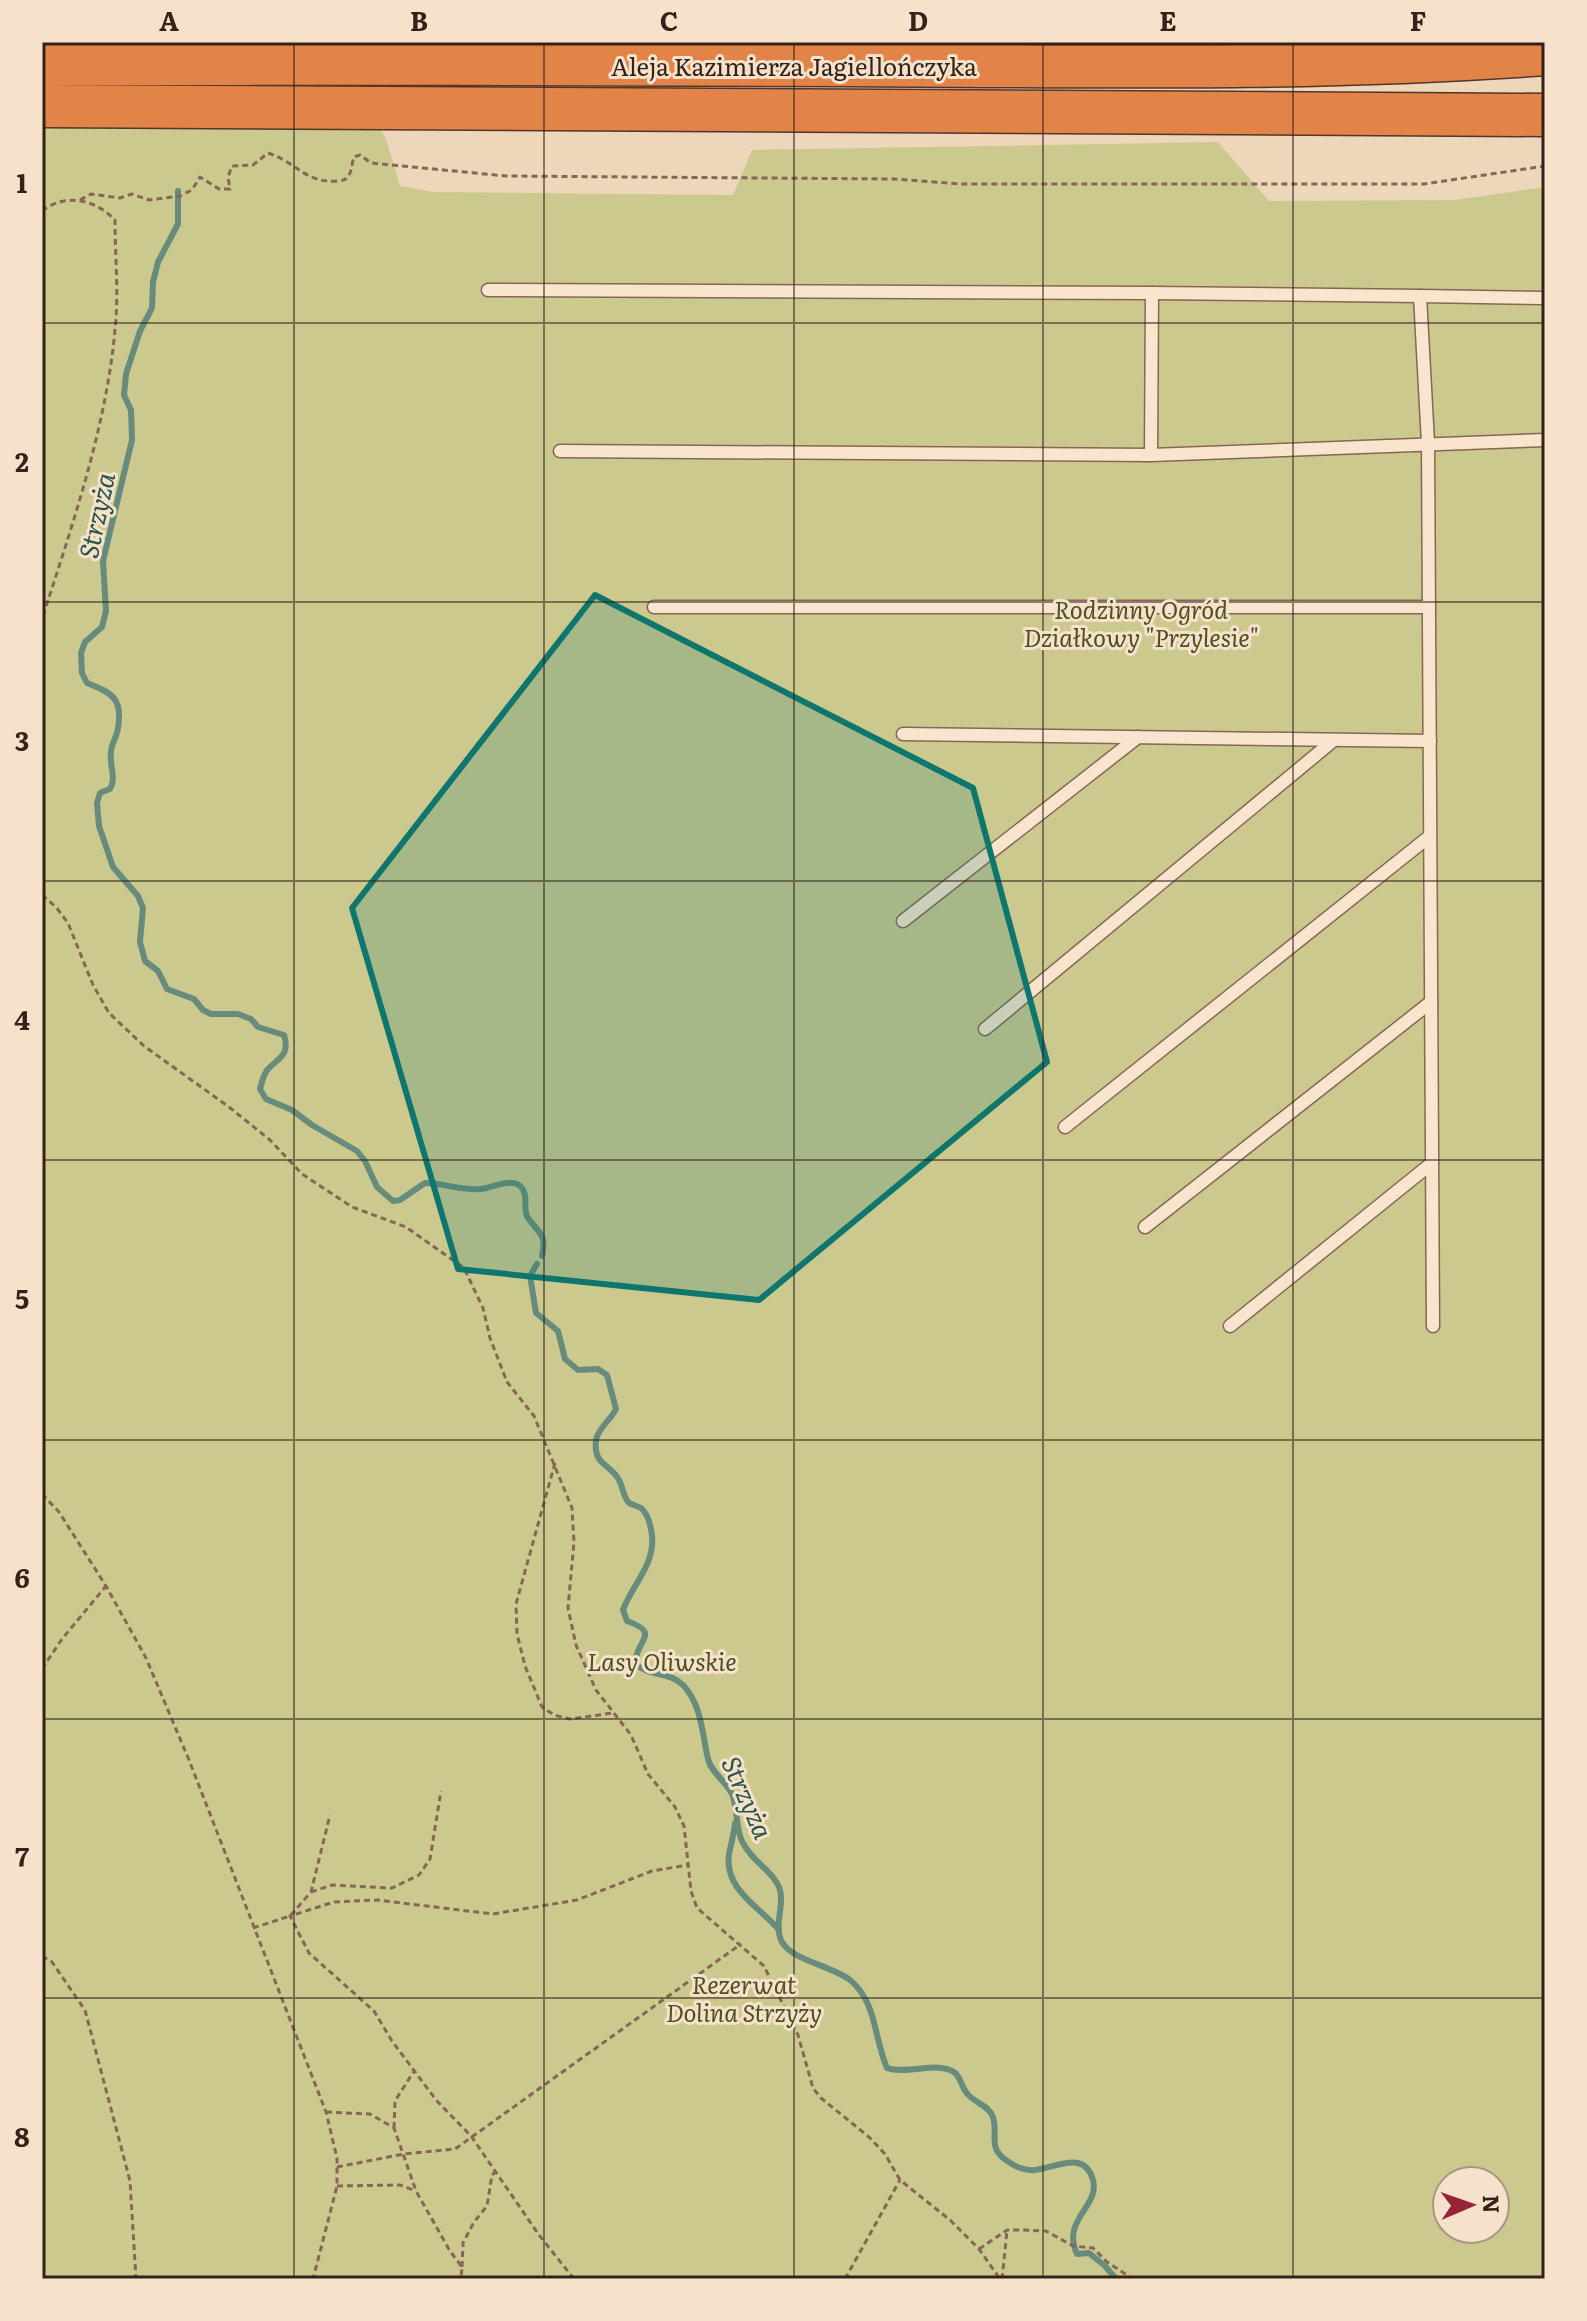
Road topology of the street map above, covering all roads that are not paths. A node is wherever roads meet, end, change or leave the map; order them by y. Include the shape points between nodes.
1 (1545, 54) edge
2 (42, 64) edge
3 (42, 106) edge
4 (1545, 115) edge
5 (488, 290) dead end
6 (1152, 293) junction
7 (1420, 296) junction
8 (1545, 298) edge
9 (1545, 440) edge
10 (1428, 443) junction
11 (560, 451) dead end
12 (1151, 455) junction
13 (654, 607) dead end
14 (1429, 607) junction
15 (903, 734) dead end
16 (1138, 737) junction
17 (1334, 740) junction
18 (1430, 741) junction
19 (1430, 836) junction
20 (903, 921) dead end
21 (1431, 1002) junction
22 (985, 1029) dead end
23 (1065, 1127) dead end
24 (1432, 1163) junction
25 (1145, 1227) dead end
26 (1230, 1326) dead end
27 (1433, 1326) dead end

1 - 2 highway, Aleja Kazimierza Jagiellończyka via 1125,67
3 - 4 highway
5 - 6 lane
6 - 7 lane
6 - 12 lane
7 - 8 lane
7 - 10 lane
9 - 10 lane
10 - 12 lane
10 - 14 lane
11 - 12 lane
13 - 14 lane
14 - 18 lane
15 - 16 lane
16 - 17 lane
16 - 20 lane
17 - 18 lane
17 - 22 lane
18 - 19 lane
19 - 21 lane
19 - 23 lane
21 - 24 lane
21 - 25 lane
24 - 26 lane
24 - 27 lane

